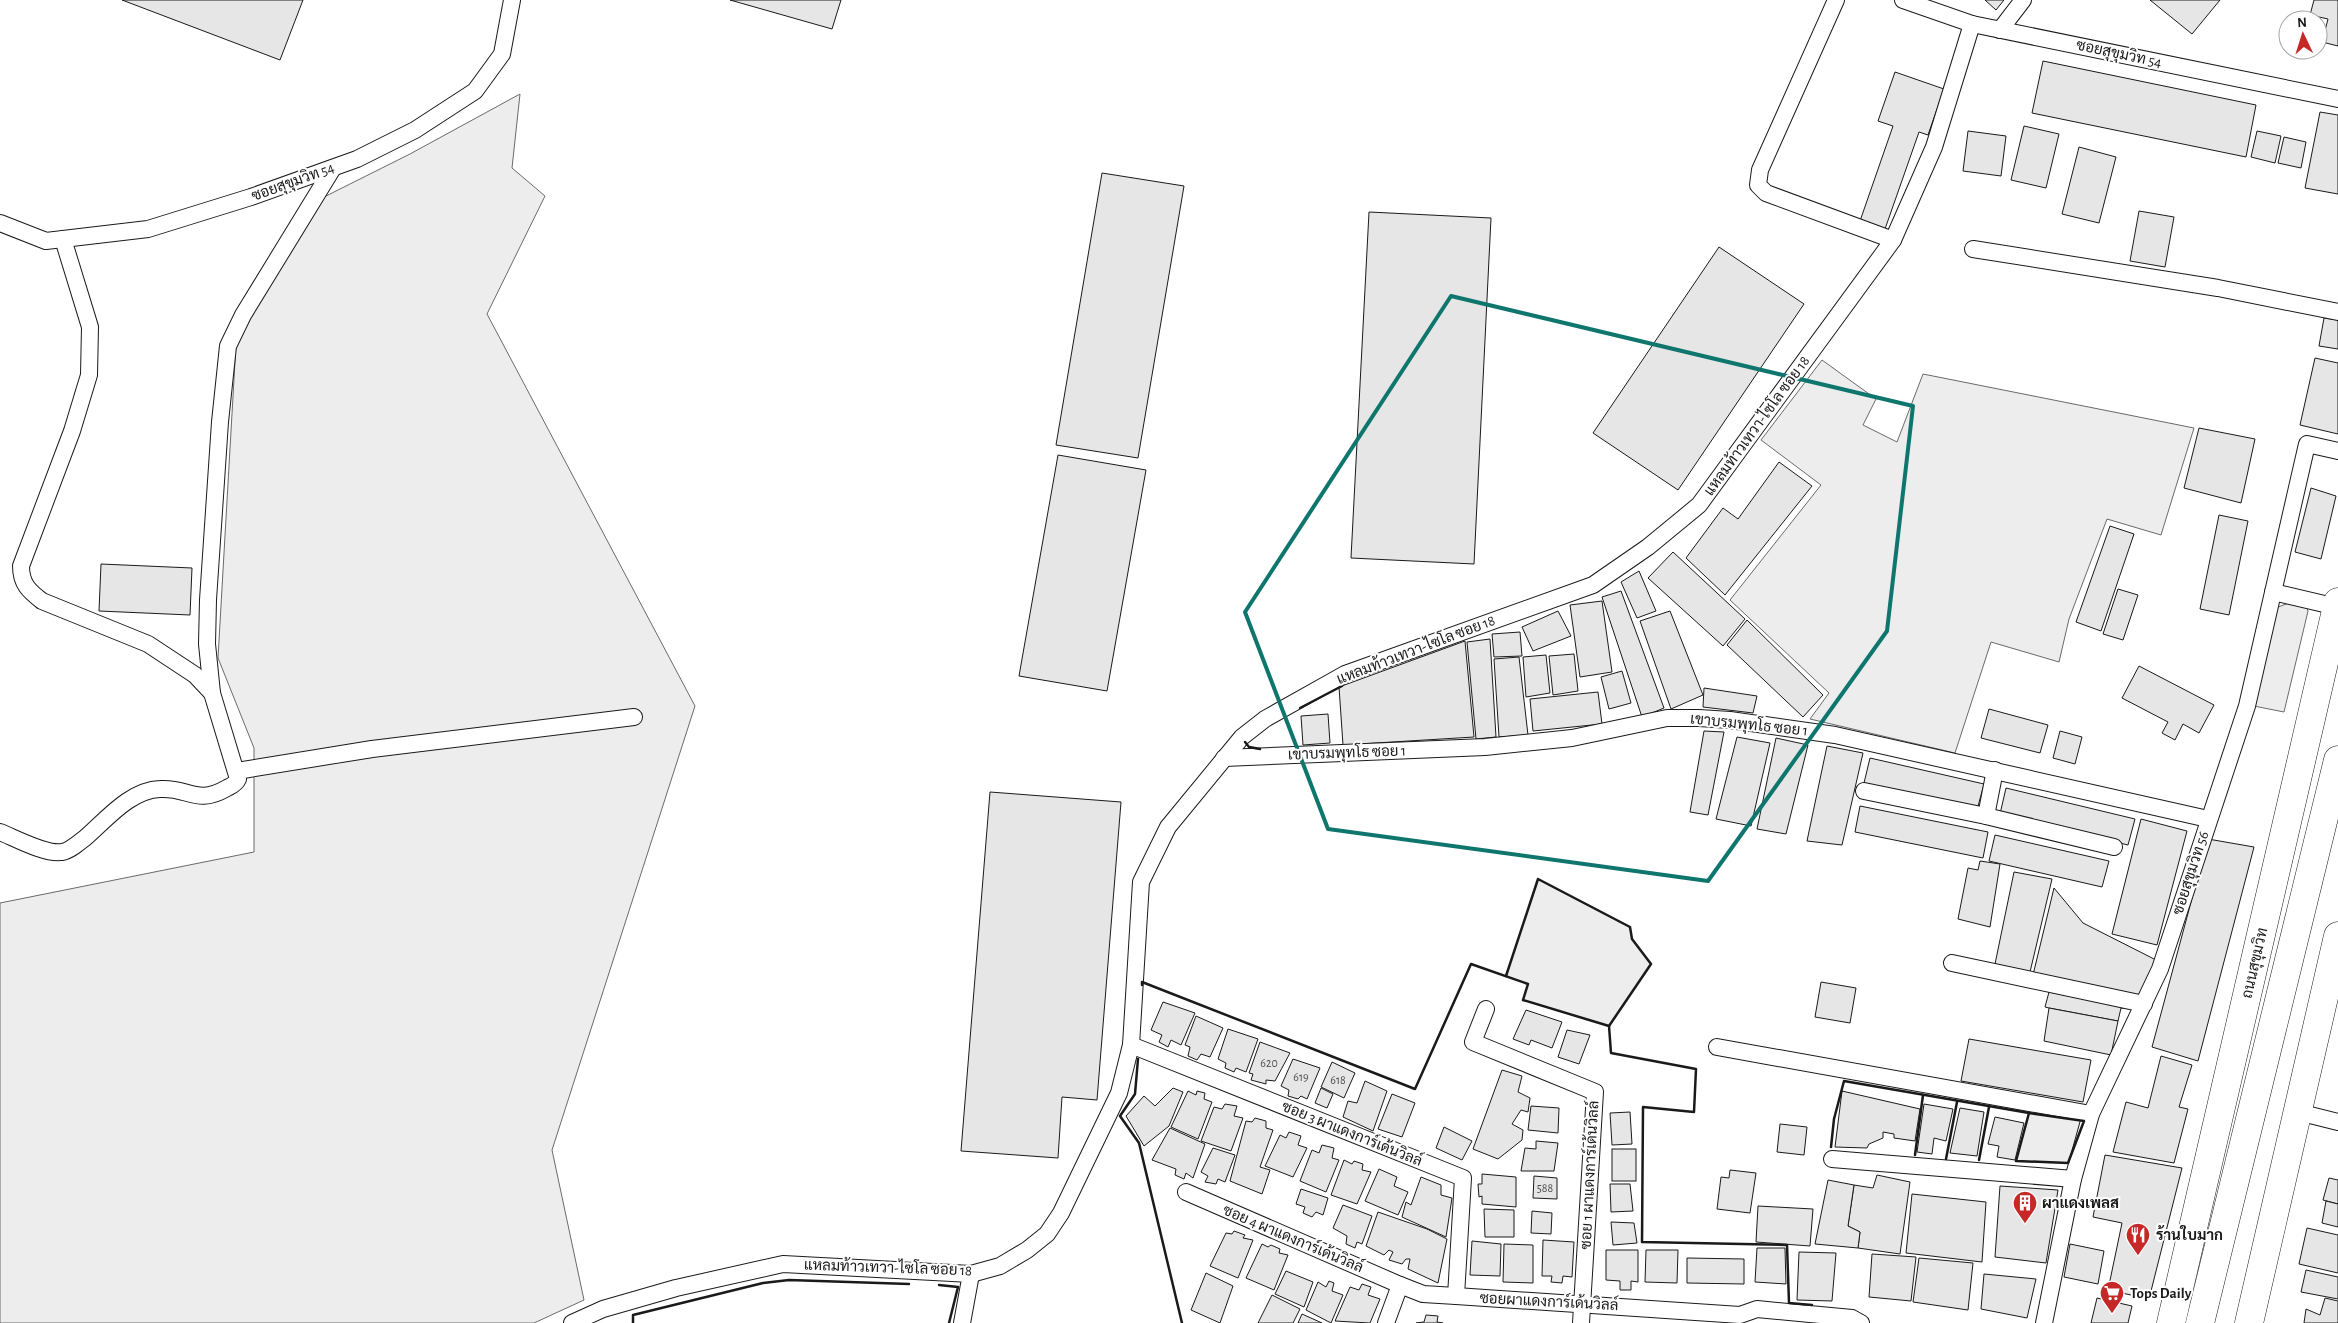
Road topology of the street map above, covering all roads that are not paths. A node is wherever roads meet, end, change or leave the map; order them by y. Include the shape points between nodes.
1 (512, 0) edge
2 (1836, 0) edge
3 (1903, 0) edge
4 (2023, 0) edge
5 (1972, 24) junction
6 (2000, 30) junction
7 (2338, 99) edge
8 (333, 168) junction
9 (0, 223) edge
10 (62, 239) junction
11 (1893, 240) junction
12 (1973, 248) dead end
13 (2338, 312) edge
14 (2338, 451) edge
15 (2273, 592) junction
16 (2338, 604) edge
17 (212, 693) junction
18 (634, 717) dead end
19 (1224, 758) junction
20 (2338, 760) edge
21 (1995, 770) junction
22 (237, 771) junction
23 (1864, 791) dead end
24 (1986, 816) junction
25 (2208, 819) junction
26 (0, 832) edge
27 (2114, 847) dead end
28 (2338, 936) edge
29 (1952, 963) dead end
30 (2144, 1004) junction
31 (1486, 1010) dead end
32 (1131, 1045) junction
33 (1717, 1047) dead end
34 (2298, 1112) junction
35 (2091, 1114) junction
36 (2338, 1122) edge
37 (1832, 1159) dead end
38 (2073, 1179) junction
39 (1186, 1192) dead end
40 (971, 1274) junction
41 (1400, 1285) junction
42 (1456, 1296) junction
43 (1582, 1305) junction
44 (1747, 1319) edge
45 (572, 1323) edge
46 (962, 1323) edge
47 (1386, 1323) edge
48 (1581, 1323) edge
49 (1861, 1323) edge
50 (2044, 1323) edge
51 (2171, 1323) edge
52 (2200, 1323) edge
53 (2249, 1323) edge

1 - 8 street, ซอยสุขุมวิท 54 via 502,54 475,91 415,130
2 - 11 street via 1760,170 1758,185 1766,193
3 - 5 street, ซอยสุขุมวิท 54
4 - 6 street
5 - 6 street, ซอยสุขุมวิท 54
5 - 11 street, แหลมท้าวเทวา-ไซโล ซอย 18 via 1934,146
6 - 7 street, ซอยสุขุมวิท 54
8 - 10 street, ซอยสุขุมวิท 54 via 148,229
8 - 17 street via 243,315 228,346 208,600
9 - 10 street, ซอยสุขุมวิท 54 via 46,240
10 - 17 street via 90,327 89,375 72,431 21,566 21,578 29,592 42,601 148,644 195,674
11 - 19 street, แหลมท้าวเทวา-ไซโล ซอย 18 via 1699,505 1648,547 1594,585 1345,674 1265,719 1242,737
12 - 13 street via 2218,288
14 - 15 street, ซอยสุขุมวิท 56 via 2307,444
15 - 16 street
15 - 25 street, ซอยสุขุมวิท 56 via 2247,706
16 - 51 highway, ถนนสุขุมวิท
17 - 22 street
18 - 22 street via 372,749
19 - 21 street, เขาบรมพุทโธ ซอย 1 via 1485,748 1572,738 1667,718 1699,718 1835,735
19 - 32 street, แหลมท้าวเทวา-ไซโล ซอย 18 via 1168,828 1141,882
20 - 52 highway
21 - 24 street
21 - 25 street, เขาบรมพุทโธ ซอย 1
22 - 26 street via 236,783 216,795 199,798 162,788 146,790 75,846 61,853
23 - 24 street
24 - 27 street
25 - 30 street, ซอยสุขุมวิท 56 via 2160,969
28 - 34 highway
29 - 30 street
30 - 35 street, ซอยสุขุมวิท 56
31 - 43 street, ซอย 1 ผาแดงการ์เด้นวิลล์ via 1473,1042 1595,1092
32 - 40 street, แหลมท้าวเทวา-ไซโล ซอย 18 via 1119,1093 1061,1214 1047,1234 1027,1250 1000,1266
32 - 42 street, ซอย 3 ผาแดงการ์เด้นวิลล์ via 1463,1178
33 - 35 street
34 - 36 street
34 - 53 highway
35 - 38 street, ซอยสุขุมวิท 56
37 - 38 street
38 - 50 street, ซอยสุขุมวิท 56
39 - 41 street, ซอย 4 ผาแดงการ์เด้นวิลล์
40 - 45 street, แหลมท้าวเทวา-ไซโล ซอย 18 via 783,1264 676,1288
40 - 46 street
41 - 42 street, ซอยผาแดงการ์เด้นวิลล์ via 1423,1294
41 - 47 street
42 - 43 street, ซอยผาแดงการ์เด้นวิลล์
43 - 44 street, ซอยผาแดงการ์เด้นวิลล์
43 - 48 street
44 - 49 street, ซอยผาแดงการ์เด้นวิลล์ via 1757,1309 1852,1318

